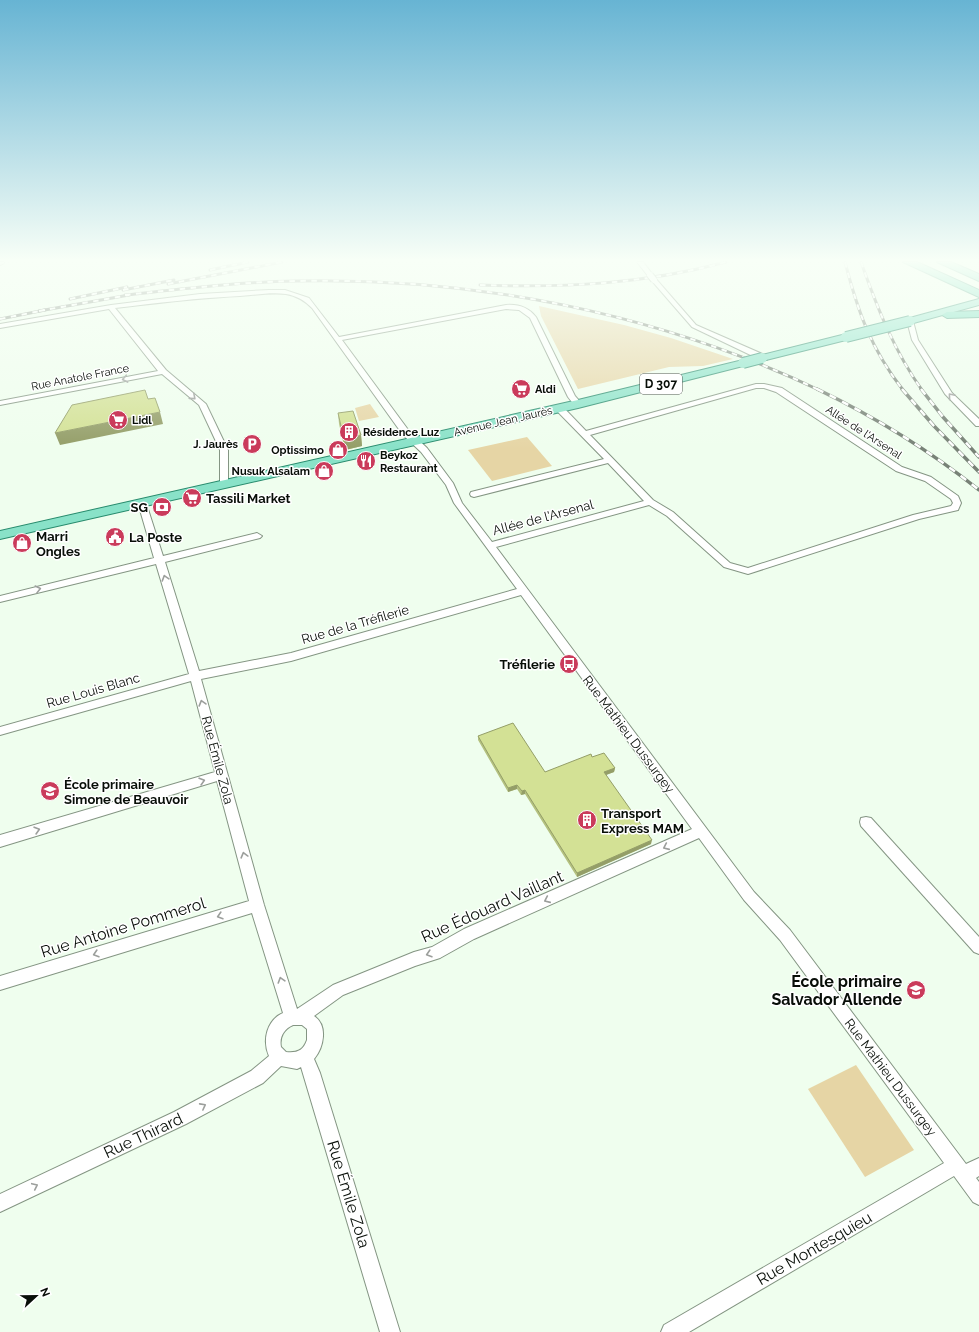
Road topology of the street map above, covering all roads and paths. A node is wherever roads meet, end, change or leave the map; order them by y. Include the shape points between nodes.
1 (11, 324) edge
2 (123, 324) edge
3 (326, 324) edge
4 (415, 324) edge
5 (537, 324) edge
6 (692, 324) edge
7 (897, 324) edge
8 (911, 324) edge
9 (0, 326) edge
10 (337, 339) junction
11 (763, 358) junction
12 (163, 372) junction
13 (0, 403) edge
14 (578, 404) junction
15 (559, 408) junction
16 (979, 424) edge
17 (585, 434) junction
18 (414, 441) junction
19 (610, 460) junction
20 (224, 484) junction
21 (474, 494) dead end
22 (650, 502) junction
23 (142, 503) junction
24 (0, 535) edge
25 (257, 536) dead end
26 (489, 546) junction
27 (159, 560) junction
28 (522, 591) junction
29 (0, 599) edge
30 (195, 676) junction
31 (0, 731) edge
32 (222, 775) junction
33 (866, 822) dead end
34 (701, 831) junction
35 (0, 841) edge
36 (257, 905) junction
37 (979, 947) edge
38 (0, 983) edge
39 (296, 1017) junction
40 (305, 1056) junction
41 (279, 1057) junction
42 (979, 1167) edge
43 (960, 1170) junction
44 (979, 1196) edge
45 (0, 1203) edge
46 (390, 1332) edge
47 (671, 1332) edge

1 - 9 street, Rue Mathieu Dussurgey
2 - 12 street
3 - 10 street, Rue Mathieu Dussurgey
4 - 10 street
5 - 14 street via 572,397
6 - 11 street
7 - 11 main road, Avenue Jean Jaurès / D 307, bridge
16 -> 8 street via 949,394 915,340
10 - 18 street, Rue Mathieu Dussurgey
11 - 14 main road, Avenue Jean Jaurès / D 307, bridge
12 -> 13 street, Rue Anatole France
12 -> 20 street via 202,404 208,415 224,450
14 - 15 main road, Avenue Jean Jaurès / D 307
15 - 17 street, Allée de l'Arsenal
15 - 18 main road, Avenue Jean Jaurès / D 307
17 - 19 street, Allée de l'Arsenal
17 - 22 street, Allée de l'Arsenal via 756,386 764,386 779,390 899,469 928,479 955,498 957,503 955,508 748,571 728,565 670,514
18 - 20 main road, Avenue Jean Jaurès / D 307
18 - 26 street, Rue Mathieu Dussurgey via 424,450 450,485 458,504
19 - 21 street
19 - 22 street, Allée de l'Arsenal
20 - 23 main road, Avenue Jean Jaurès / D 307
22 - 26 street, Allée de l'Arsenal
23 - 24 main road, Avenue Jean Jaurès / D 307
23 - 27 street, Rue Émile Zola
25 - 27 street
26 - 28 street, Rue Mathieu Dussurgey
29 -> 27 street
30 -> 27 street, Rue Émile Zola
28 - 30 street, Rue de la Tréfilerie via 291,657
28 - 34 street, Rue Mathieu Dussurgey
30 - 31 street, Rue Louis Blanc
32 -> 30 street, Rue Émile Zola
35 -> 32 street
36 -> 32 street, Rue Émile Zola
33 - 37 street
34 -> 39 street, Rue Édouard Vaillant via 469,934 435,953 338,990
34 - 43 street, Rue Mathieu Dussurgey via 748,896 785,935
36 -> 38 street, Rue Antoine Pommerol
39 -> 36 street, Rue Émile Zola
39 - 40 street via 309,1020 315,1027 313,1048
39 - 41 street via 282,1022 276,1030 272,1040
40 - 41 street via 287,1061
40 - 46 street, Rue Émile Zola
45 -> 41 street, Rue Thirard via 180,1118 257,1077
42 - 43 street, Rue Montesquieu
43 - 44 street, Rue Mathieu Dussurgey
43 - 47 street, Rue Montesquieu

